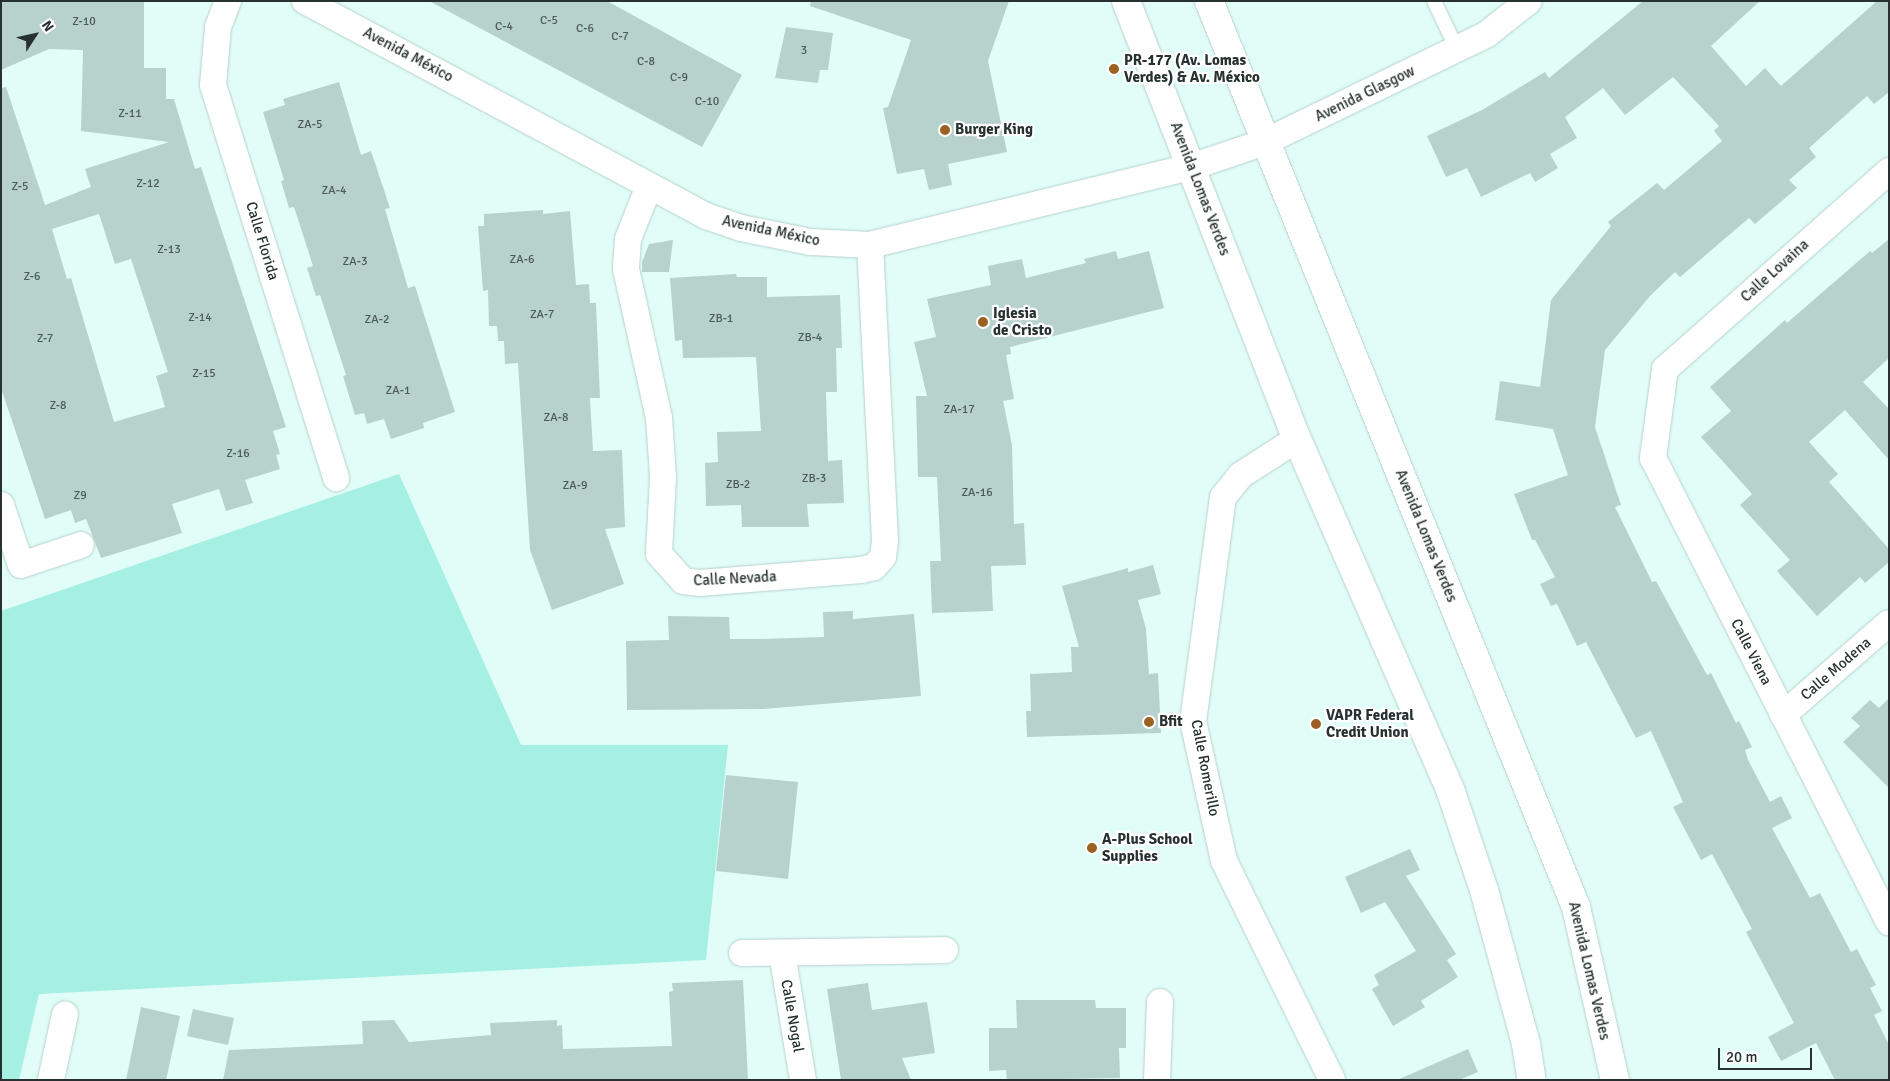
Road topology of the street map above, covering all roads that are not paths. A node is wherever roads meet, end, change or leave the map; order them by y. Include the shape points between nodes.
1 (228, 1) edge
2 (306, 1) edge
3 (1126, 1) edge
4 (1209, 1) edge
5 (1434, 1) edge
6 (1529, 1) edge
7 (1457, 49) junction
8 (1265, 142) junction
9 (1191, 167) junction
10 (1889, 171) edge
11 (649, 186) junction
12 (870, 245) junction
13 (1665, 373) joint
14 (1297, 439) junction
15 (336, 478) dead end
16 (1, 505) edge
17 (81, 545) dead end
18 (1889, 623) edge
19 (1783, 715) junction
20 (1889, 922) edge
21 (945, 950) dead end
22 (742, 953) dead end
23 (782, 953) junction
24 (1160, 1002) dead end
25 (65, 1014) dead end
26 (51, 1080) edge
27 (803, 1080) edge
28 (1158, 1080) edge
29 (1332, 1080) edge
30 (1532, 1080) edge
31 (1615, 1080) edge

1 - 15 street, Calle Florida via 218,27 213,85
2 - 11 street, Avenida México
3 - 9 main road, Avenida Lomas Verdes
4 - 8 main road, Avenida Lomas Verdes
5 - 7 lane
6 - 7 street, Avenida Glasgow via 1488,34
7 - 8 street, Avenida Glasgow
8 - 9 street, Avenida Glasgow
8 - 31 main road, Avenida Lomas Verdes via 1576,907
9 - 12 street, Avenida México
9 - 14 main road, Avenida Lomas Verdes
10 - 13 street, Calle Lovaina via 1665,369
11 - 12 street, Avenida México via 706,216 741,228 811,242
11 - 12 street, Calle Nevada via 628,239 626,269 659,418 663,477 659,554 668,568 683,581 700,583 860,570 874,567 882,557 885,540
13 - 19 street, Calle Viena via 1653,458
14 - 29 street, Calle Romerillo via 1242,475 1223,497 1193,721 1224,861
14 - 30 main road, Avenida Lomas Verdes via 1451,792 1484,890 1526,1044
16 - 17 street via 21,565
18 - 19 street, Calle Modena
19 - 20 street, Calle Viena
21 - 23 street
22 - 23 street
23 - 27 street, Calle Nogal
24 - 28 street
25 - 26 street

